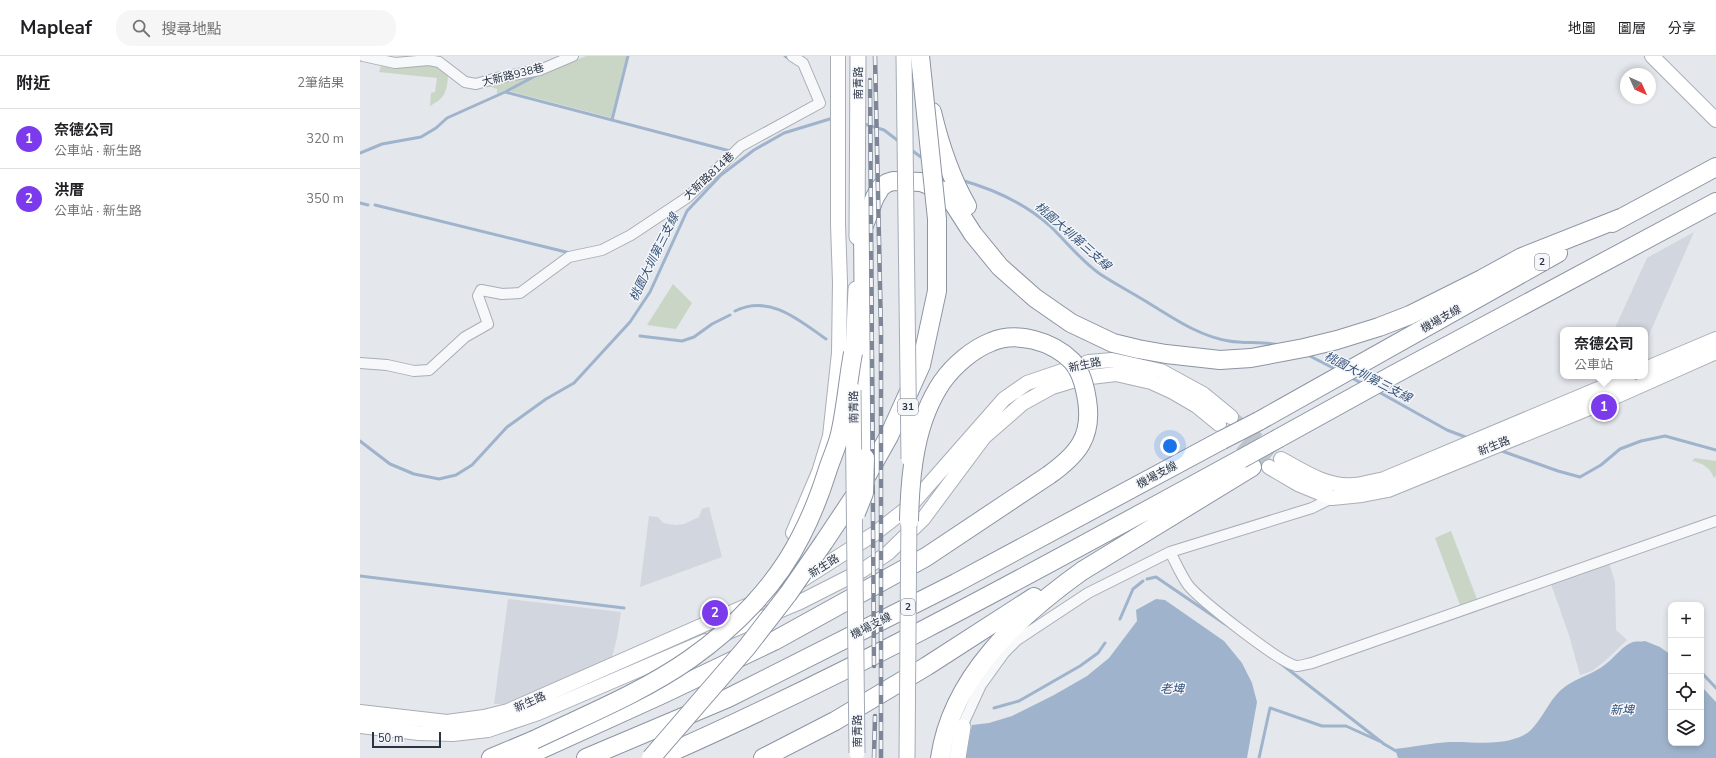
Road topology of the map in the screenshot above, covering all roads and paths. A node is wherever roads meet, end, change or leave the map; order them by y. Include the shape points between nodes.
1 (363, 56) edge
2 (573, 56) edge
3 (792, 56) edge
4 (838, 56) edge
5 (858, 56) edge
6 (904, 56) edge
7 (1652, 56) edge
8 (921, 65) edge
9 (1716, 120) edge
10 (1716, 167) edge
11 (1716, 202) edge
12 (1623, 217) junction
13 (1716, 339) edge
14 (1138, 349) junction
15 (1716, 352) edge
16 (853, 353) junction
17 (360, 363) edge
18 (1648, 368) edge
19 (1623, 379) edge
20 (1224, 427) junction
21 (1504, 435) junction
22 (1283, 448) junction
23 (1455, 456) junction
24 (1254, 464) junction
25 (1353, 485) junction
26 (1332, 498) junction
27 (856, 513) junction
28 (1716, 520) edge
29 (909, 521) junction
30 (1170, 552) junction
31 (1082, 571) junction
32 (794, 585) junction
33 (800, 602) junction
34 (856, 633) junction
35 (360, 712) edge
36 (360, 726) edge
37 (963, 727) junction
38 (856, 756) edge
39 (491, 758) edge
40 (522, 758) edge
41 (586, 758) edge
42 (651, 758) edge
43 (658, 758) edge
44 (763, 758) edge
45 (907, 758) edge
46 (940, 758) edge
47 (950, 758) edge
48 (958, 758) edge

1 - 2 street, 大新路938巷 via 395,63 429,60 439,62 465,82 476,84 540,70
3 - 17 street, 大新路814巷 via 803,63 820,103 741,146 688,197 618,242 602,250 569,258 520,293 502,294 481,290 478,296 488,324 465,337 429,370 414,371
4 - 32 main road, 南青路 via 839,353 830,436 819,472 788,547 787,563
5 - 16 main road, 南青路 via 857,261
6 - 29 main road, 31, bridge
7 - 9 main road
8 - 14 highway, bridge via 945,160 957,189 986,235 1008,261 1064,308
8 - 42 highway, bridge via 937,219 937,291 921,365 889,436 858,491 824,542 747,648
10 - 12 highway, 機場支線 / 2
11 - 22 highway via 1395,376 1353,400
12 - 14 highway via 1522,257 1410,315 1337,340 1251,358 1220,360
12 - 20 highway, 機場支線 / 2, bridge via 1259,421
13 - 18 main road
14 - 27 highway, bridge via 1092,334 1035,298 987,253 943,191 921,182 887,182 875,197 863,228 865,458 864,493
15 - 21 main road, 新生路 via 1599,404
16 - 27 main road, 南青路, bridge
16 - 39 highway, bridge via 840,435 816,505 801,538 782,567 745,613 690,659 666,674 603,708
19 - 21 main road, 新生路
20 - 32 main road, 新生路 via 1203,394 1161,371 1112,360 1089,362 1027,383 1004,399 910,506 874,534
20 - 33 main road, 新生路 via 1197,406 1144,380 1116,374 1082,378 1052,387 1023,403 984,437 923,519 888,553 863,570
20 - 34 highway, 機場支線 / 2 via 956,583
21 - 23 main road, 新生路
22 - 24 highway, bridge
22 - 25 main road, 新生路 via 1309,474 1328,481
23 - 25 main road, 新生路 via 1384,479
23 - 26 main road, 新生路 via 1388,490
24 - 26 main road, 新生路
24 - 31 highway
24 - 43 highway via 739,722
25 - 26 street
26 - 30 street via 1312,508
27 - 34 main road, 南青路, bridge
28 - 30 street via 1312,663 1297,666 1284,660 1203,600 1188,584
29 - 40 highway, bridge via 912,471 917,442 928,408 943,381 966,357 992,342 1005,338 1023,338 1038,341 1062,353 1072,362 1086,389 1089,420 1084,440 1073,454 1049,475 926,557 774,641
29 - 45 main road, 31, bridge
30 - 37 street via 1088,593 1017,640 1004,653 981,685
31 - 44 highway via 1038,594 927,666 835,721
31 - 46 highway via 1029,613 977,669 960,694
32 - 33 main road, 南青路
32 - 35 main road, 新生路 via 508,711 447,722
33 - 36 main road, 新生路 via 538,713 488,730 453,734 419,733
34 - 38 main road, 南青路, bridge
34 - 41 highway, 機場支線 / 2 via 728,698
37 - 47 street
37 - 48 main road

